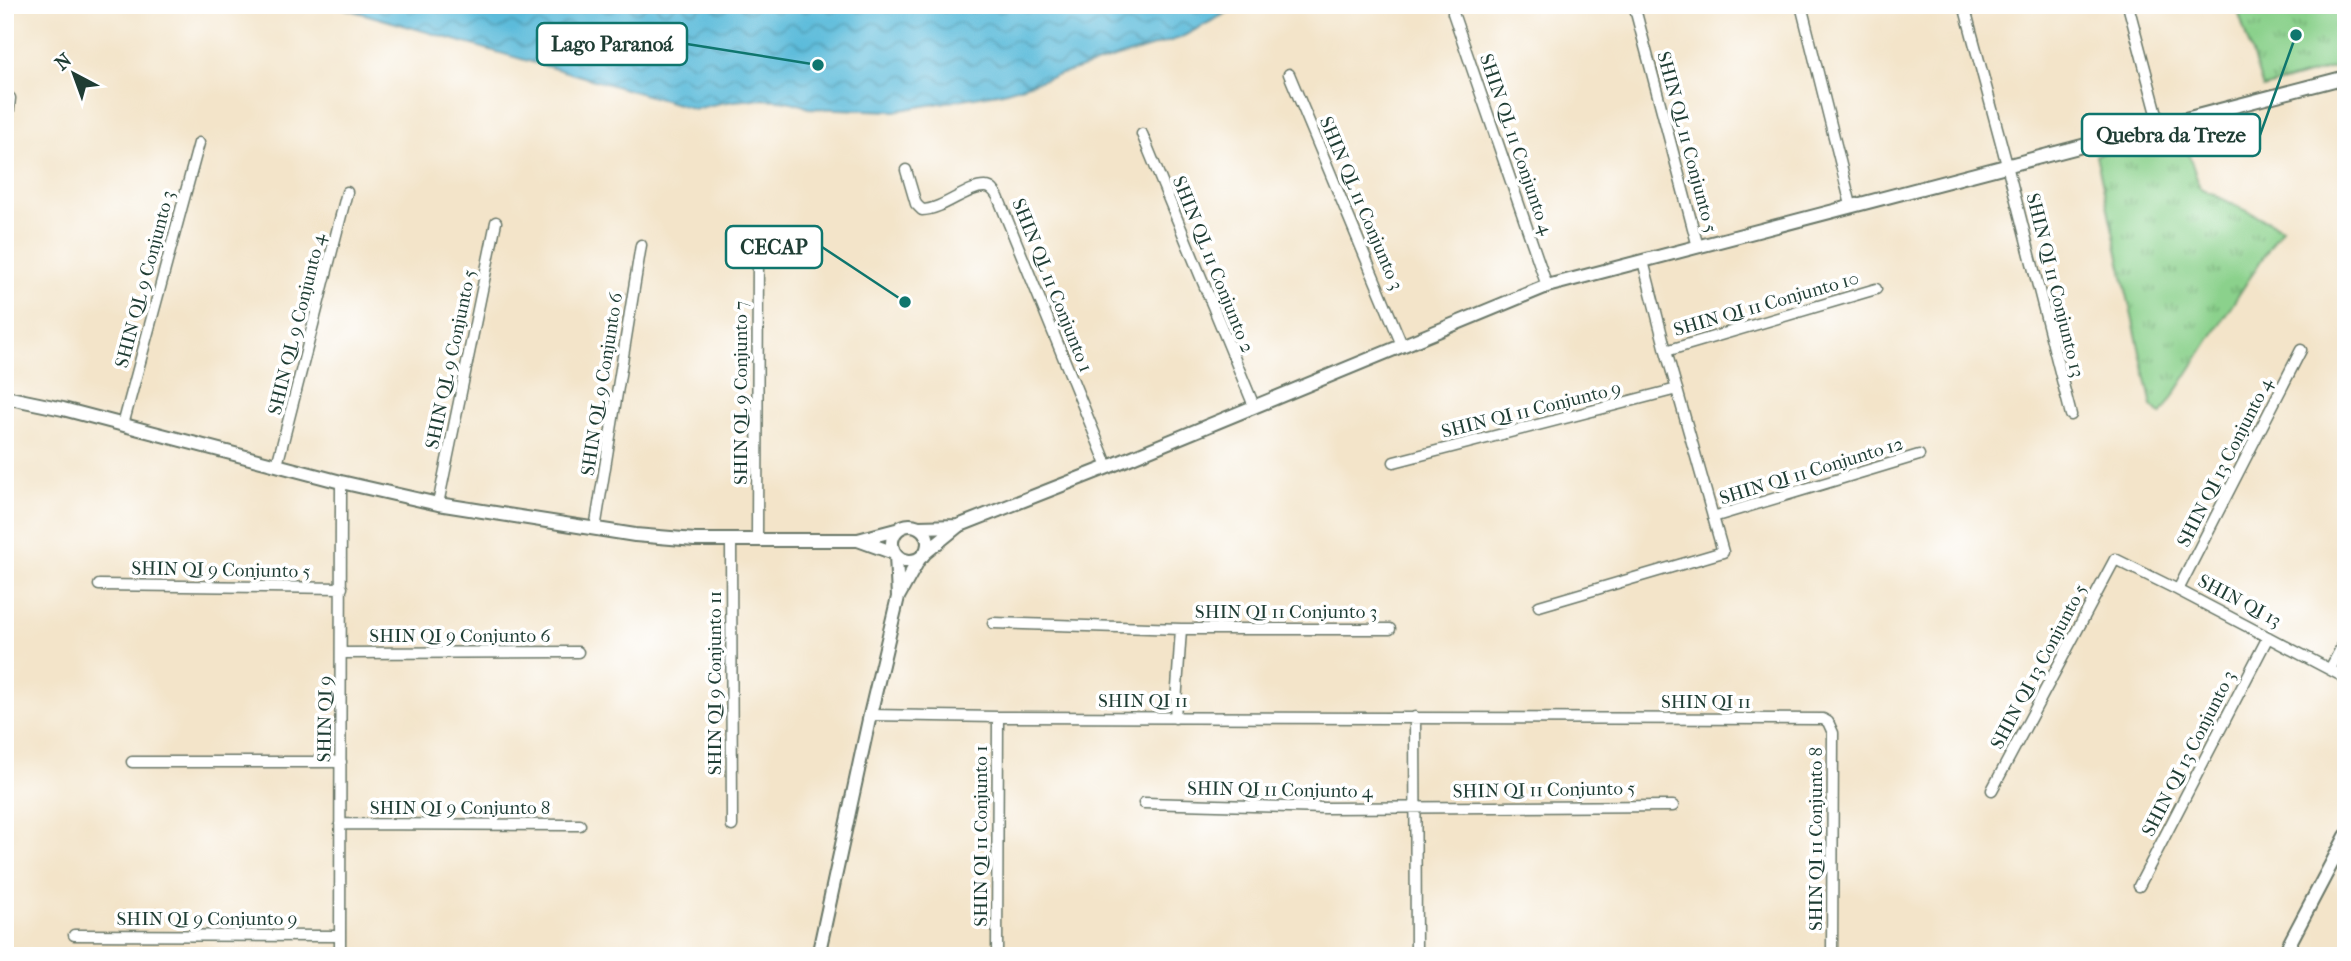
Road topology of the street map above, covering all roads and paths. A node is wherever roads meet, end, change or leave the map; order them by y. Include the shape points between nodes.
1 (1634, 5) edge
2 (1801, 5) edge
3 (1964, 5) edge
4 (2128, 5) edge
5 (1453, 13) dead end
6 (1289, 74) dead end
7 (2346, 77) edge
8 (10, 98) dead end
9 (2160, 125) junction
10 (1142, 134) dead end
11 (199, 143) dead end
12 (5, 146) edge
13 (2007, 164) junction
14 (906, 170) dead end
15 (347, 192) dead end
16 (1851, 205) junction
17 (496, 222) dead end
18 (641, 245) dead end
19 (758, 247) dead end
20 (1698, 247) junction
21 (1643, 261) junction
22 (1547, 286) junction
23 (1876, 289) dead end
24 (1402, 345) junction
25 (2301, 350) dead end
26 (1666, 351) junction
27 (1677, 389) junction
28 (5, 397) edge
29 (1254, 406) junction
30 (2071, 415) dead end
31 (123, 425) junction
32 (1919, 455) dead end
33 (1394, 462) dead end
34 (277, 465) junction
35 (1108, 467) junction
36 (341, 482) junction
37 (438, 504) junction
38 (1713, 517) junction
39 (958, 526) junction
40 (919, 527) junction
41 (595, 529) junction
42 (897, 530) junction
43 (732, 539) junction
44 (757, 539) junction
45 (858, 540) junction
46 (895, 554) junction
47 (923, 556) junction
48 (2115, 559) joint
49 (99, 584) dead end
50 (342, 588) junction
51 (2178, 590) junction
52 (898, 597) junction
53 (1539, 606) dead end
54 (993, 623) dead end
55 (1181, 629) junction
56 (1390, 629) dead end
57 (2268, 637) junction
58 (2346, 639) edge
59 (578, 652) dead end
60 (342, 653) junction
61 (2330, 669) junction
62 (2346, 678) edge
63 (870, 715) junction
64 (998, 717) junction
65 (1415, 717) junction
66 (1175, 718) junction
67 (1828, 722) joint
68 (132, 762) dead end
69 (341, 762) junction
70 (1992, 790) dead end
71 (1144, 803) dead end
72 (1673, 806) dead end
73 (1415, 808) junction
74 (340, 824) junction
75 (580, 825) dead end
76 (732, 826) dead end
77 (2346, 836) edge
78 (2139, 886) dead end
79 (74, 935) dead end
80 (339, 936) junction
81 (340, 956) edge
82 (818, 956) edge
83 (997, 956) edge
84 (1416, 956) edge
85 (1832, 956) edge
86 (2283, 956) edge

1 - 20 street, SHIN QL 11 Conjunto 5
2 - 16 street
3 - 13 street, SHIN QI 11 Conjunto 13
4 - 9 street
5 - 22 street, SHIN QL 11 Conjunto 4
6 - 24 street, SHIN QL 11 Conjunto 3
7 - 9 street
8 - 12 street
9 - 13 street
10 - 29 street, SHIN QL 11 Conjunto 2
11 - 31 street, SHIN QL 9 Conjunto 3
13 - 16 street
13 - 30 street, SHIN QI 11 Conjunto 13
14 - 35 street, SHIN QL 11 Conjunto 1 via 922,210 979,188 993,190
15 - 34 street, SHIN QL 9 Conjunto 4
16 - 20 street
17 - 37 street, SHIN QL 9 Conjunto 5
18 - 41 street, SHIN QL 9 Conjunto 6
19 - 44 street, SHIN QL 9 Conjunto 7
20 - 21 street
21 - 22 street
21 - 26 street
22 - 24 street
23 - 26 street, SHIN QI 11 Conjunto 10
24 - 29 street
25 - 51 street, SHIN QI 13 Conjunto 4
26 - 27 street
27 - 33 street, SHIN QI 11 Conjunto 9
27 - 38 street
28 - 31 street
29 - 35 street
31 - 34 street
32 - 38 street, SHIN QI 11 Conjunto 12
34 - 36 street
35 - 39 street
36 - 37 street
36 - 50 street, SHIN QI 9
37 - 41 street
38 - 53 street via 1723,552
39 - 40 street
39 - 47 street
40 - 42 street
40 - 47 street via 928,538
41 - 43 street via 666,538
42 - 45 street
42 - 46 street via 891,539
43 - 44 street
43 - 76 street, SHIN QI 9 Conjunto 11
44 - 45 street
45 - 46 street
46 - 47 street via 911,562
46 - 52 street
47 - 52 street
48 - 51 street, SHIN QI 13
48 - 70 street, SHIN QI 13 Conjunto 5
49 - 50 street, SHIN QI 9 Conjunto 5
50 - 60 street, SHIN QI 9
51 - 57 street, SHIN QI 13
52 - 63 street
54 - 55 street, SHIN QI 11 Conjunto 3
55 - 56 street, SHIN QI 11 Conjunto 3
55 - 66 street
57 - 61 street, SHIN QI 13
57 - 78 street, SHIN QI 13 Conjunto 3
58 - 61 street
59 - 60 street, SHIN QI 9 Conjunto 6
60 - 69 street, SHIN QI 9
61 - 62 street, SHIN QI 13
63 - 64 street, SHIN QI 11
63 - 82 street
64 - 66 street, SHIN QI 11
64 - 83 street, SHIN QI 11 Conjunto 1
65 - 66 street, SHIN QI 11
65 - 67 street, SHIN QI 11 via 1817,718
65 - 73 street
67 - 85 street, SHIN QI 11 Conjunto 8 via 1833,733
68 - 69 street
69 - 74 street, SHIN QI 9
71 - 73 street, SHIN QI 11 Conjunto 4
72 - 73 street, SHIN QI 11 Conjunto 5
73 - 84 street
74 - 75 street, SHIN QI 9 Conjunto 8
74 - 80 street, SHIN QI 9
77 - 86 street
79 - 80 street, SHIN QI 9 Conjunto 9
80 - 81 street, SHIN QI 9

